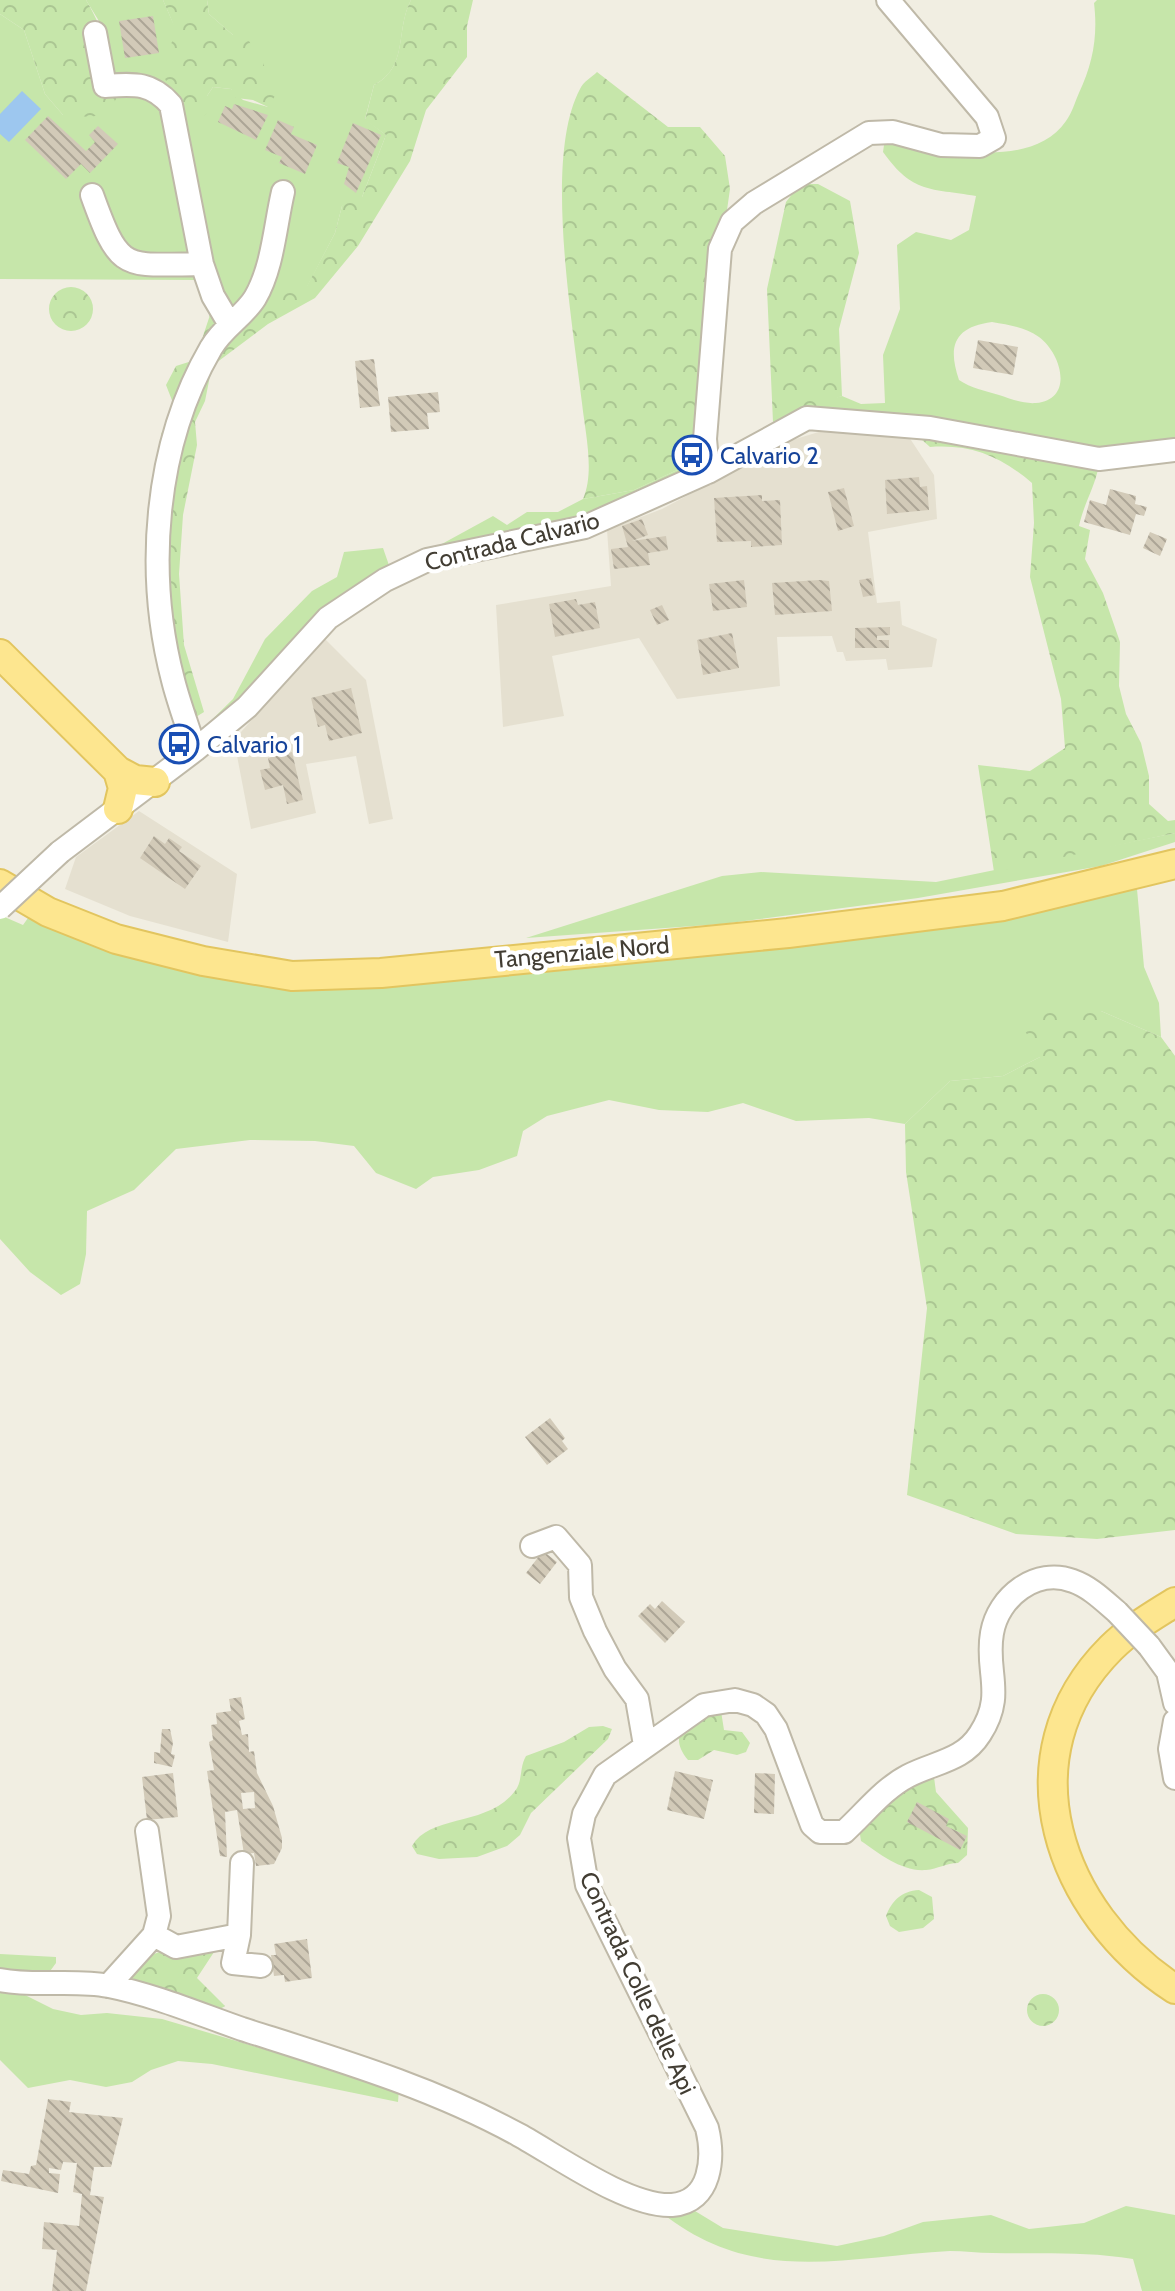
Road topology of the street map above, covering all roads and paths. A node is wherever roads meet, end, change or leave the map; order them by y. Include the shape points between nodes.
1 (888, 0) edge
2 (95, 33) dead end
3 (283, 192) dead end
4 (92, 195) dead end
5 (202, 264) junction
6 (229, 323) junction
7 (1175, 450) edge
8 (708, 472) junction
9 (0, 654) edge
10 (195, 750) junction
11 (118, 771) junction
12 (155, 782) junction
13 (118, 809) junction
14 (1175, 864) edge
15 (0, 884) edge
16 (0, 908) edge
17 (532, 1546) dead end
18 (1175, 1602) edge
19 (1175, 1703) edge
20 (1175, 1721) edge
21 (645, 1745) junction
22 (1175, 1778) edge
23 (147, 1831) dead end
24 (242, 1863) dead end
25 (154, 1935) junction
26 (239, 1935) junction
27 (261, 1966) dead end
28 (0, 1980) edge
29 (108, 1986) junction
30 (1175, 1989) edge

1 - 8 street via 987,117 994,138 980,146 941,145 893,132 869,133 732,222 720,249 705,439
2 - 5 street via 105,86 143,83 171,105
3 - 6 street via 266,274 253,301
4 - 5 street via 109,243 122,257 140,265
5 - 6 street
6 - 10 street via 190,392 164,479 158,532 160,604 173,679
7 - 8 street, Contrada Calvario via 1099,459 930,428 807,418
8 - 10 street, Contrada Calvario via 585,527 427,560 385,580 328,618 247,707
9 - 11 main road
10 - 12 street, Contrada Calvario
11 - 12 main road
11 - 13 main road via 123,788
12 - 13 street, Contrada Calvario
13 - 16 street, Contrada Calvario, bridge via 60,852
14 - 15 main road, Tangenziale Nord via 988,908 381,973 292,976 116,939 48,912
17 - 21 street via 556,1537 580,1565 581,1597 615,1669 637,1699
18 - 30 main road via 1121,1639 1091,1672 1061,1728 1052,1767 1060,1842 1079,1887 1101,1924 1131,1956
19 - 21 street, Contrada Colle delle Api, bridge via 1168,1672 1117,1612 1089,1589 1053,1577 1027,1584 1007,1599 991,1635 995,1699 981,1733 957,1757 908,1776 881,1795 844,1832 820,1832 812,1825 776,1729 753,1705 735,1700 704,1705
20 - 22 street via 1170,1749
21 - 29 street, Contrada Colle delle Api via 605,1775 579,1838 587,1885 707,2128 711,2172 703,2186 677,2204 629,2196 504,2127 418,2088
23 - 25 street via 159,1916
24 - 26 street
25 - 26 street via 176,1947
25 - 29 street
26 - 27 street via 233,1963
28 - 29 street, Contrada Colle delle Api

